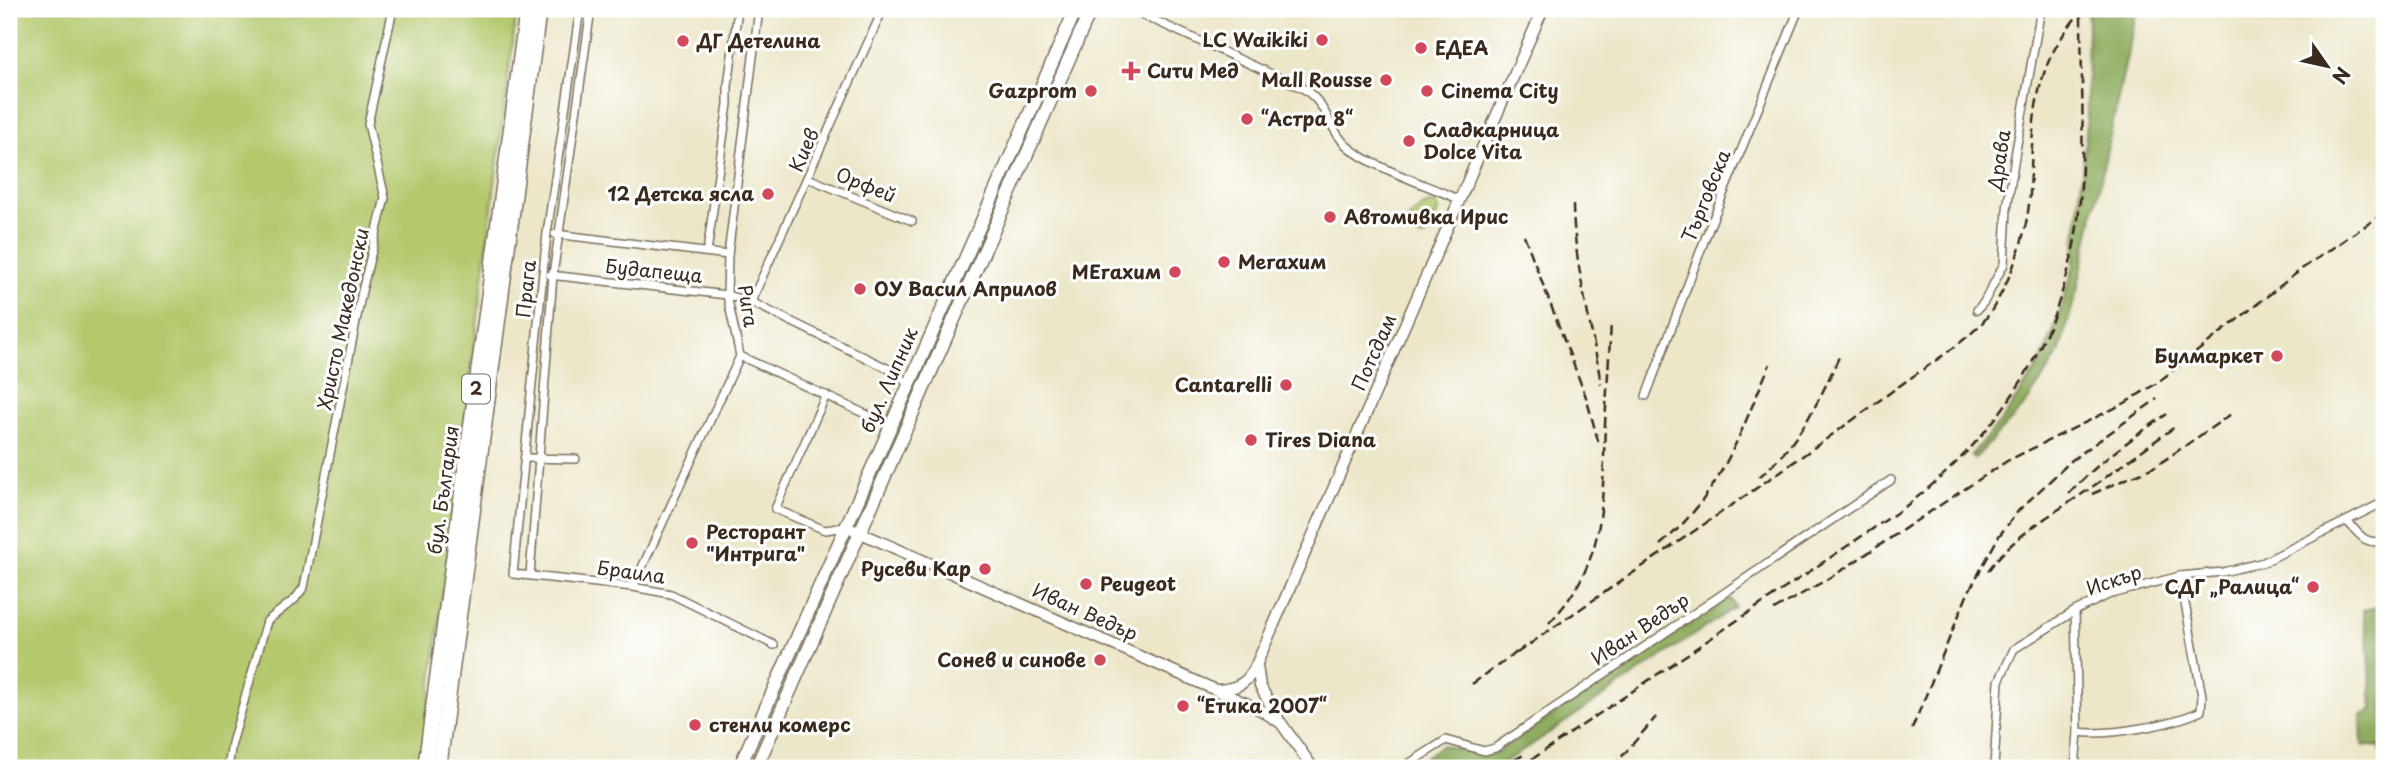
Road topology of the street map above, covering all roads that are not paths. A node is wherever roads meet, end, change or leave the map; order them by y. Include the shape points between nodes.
1 (393, 9) edge
2 (527, 9) edge
3 (539, 9) edge
4 (580, 9) edge
5 (591, 9) edge
6 (737, 9) edge
7 (759, 9) edge
8 (883, 9) edge
9 (1076, 9) edge
10 (1091, 9) edge
11 (1130, 9) edge
12 (1145, 9) edge
13 (1543, 9) edge
14 (1799, 9) edge
15 (2041, 9) edge
16 (1153, 20) junction
17 (808, 178) junction
18 (1460, 200) junction
19 (912, 221) dead end
20 (547, 233) junction
21 (558, 235) junction
22 (707, 252) junction
23 (728, 255) junction
24 (543, 274) junction
25 (553, 275) junction
26 (727, 295) junction
27 (751, 302) junction
28 (1977, 310) dead end
29 (740, 356) junction
30 (908, 384) junction
31 (826, 395) junction
32 (1646, 397) dead end
33 (874, 418) dead end
34 (524, 458) junction
35 (539, 458) junction
36 (576, 459) dead end
37 (1891, 480) dead end
38 (2384, 502) edge
39 (2347, 521) junction
40 (845, 527) junction
41 (860, 533) junction
42 (2384, 541) edge
43 (513, 574) joint
44 (530, 575) junction
45 (2180, 576) junction
46 (634, 587) junction
47 (2075, 611) junction
48 (774, 645) dead end
49 (1257, 663) junction
50 (1219, 690) junction
51 (1281, 723) junction
52 (2078, 732) junction
53 (228, 768) edge
54 (425, 768) edge
55 (439, 768) edge
56 (739, 768) edge
57 (756, 768) edge
58 (1312, 768) edge
59 (1402, 768) edge
60 (1994, 768) edge
61 (2075, 768) edge

1 - 53 street, Христо Македонски via 368,124 385,198 362,291 304,587 267,621
2 - 54 highway, бул. България / 2
3 - 55 highway, бул. България / 2
4 - 20 street, Прага
5 - 21 street
6 - 22 street
7 - 23 street, Рига
8 - 17 street, Киев
9 - 30 main road, бул. Липник
10 - 41 main road, бул. Липник
11 - 16 street
12 - 16 street
13 - 18 street, Потсдам
14 - 32 street, Търговска
15 - 28 street, Драва via 2007,209 2004,264
16 - 18 street via 1304,89 1315,96 1339,137 1353,151
17 - 19 street, Орфей
17 - 27 street, Киев
18 - 49 street, Потсдам
20 - 21 street
20 - 24 street, Прага
21 - 22 street
21 - 25 street
22 - 23 street
23 - 26 street, Рига
24 - 25 street, Будапеща
24 - 34 street, Прага
25 - 26 street, Будапеща
25 - 35 street
26 - 27 street, Будапеща
26 - 29 street, Рига
27 - 30 street, Будапеща via 895,372
29 - 31 street
29 - 46 street, Рига
30 - 40 main road, бул. Липник
31 - 33 street
31 - 40 street via 775,509 825,530
34 - 35 street
34 - 43 street, Прага
35 - 36 street
35 - 44 street
37 - 59 street, Иван Ведър via 1495,748 1484,751 1446,740
38 - 39 street, Искър
39 - 42 street via 2366,541
39 - 45 street, Искър via 2264,562
40 - 41 street, Иван Ведър
40 - 56 main road, бул. Липник
41 - 50 street, Иван Ведър
41 - 57 main road, бул. Липник
43 - 44 street, Браила
44 - 46 street, Браила
45 - 47 street, Искър via 2108,596
45 - 52 street via 2201,711 2115,732
46 - 48 street, Браила via 671,594
47 - 52 street
47 - 60 street, Искър via 2014,649 2007,661 1999,681
49 - 50 street, Потсдам via 1241,685
49 - 51 street via 1259,686
50 - 51 street, Иван Ведър
51 - 58 street, Иван Ведър
52 - 61 street

